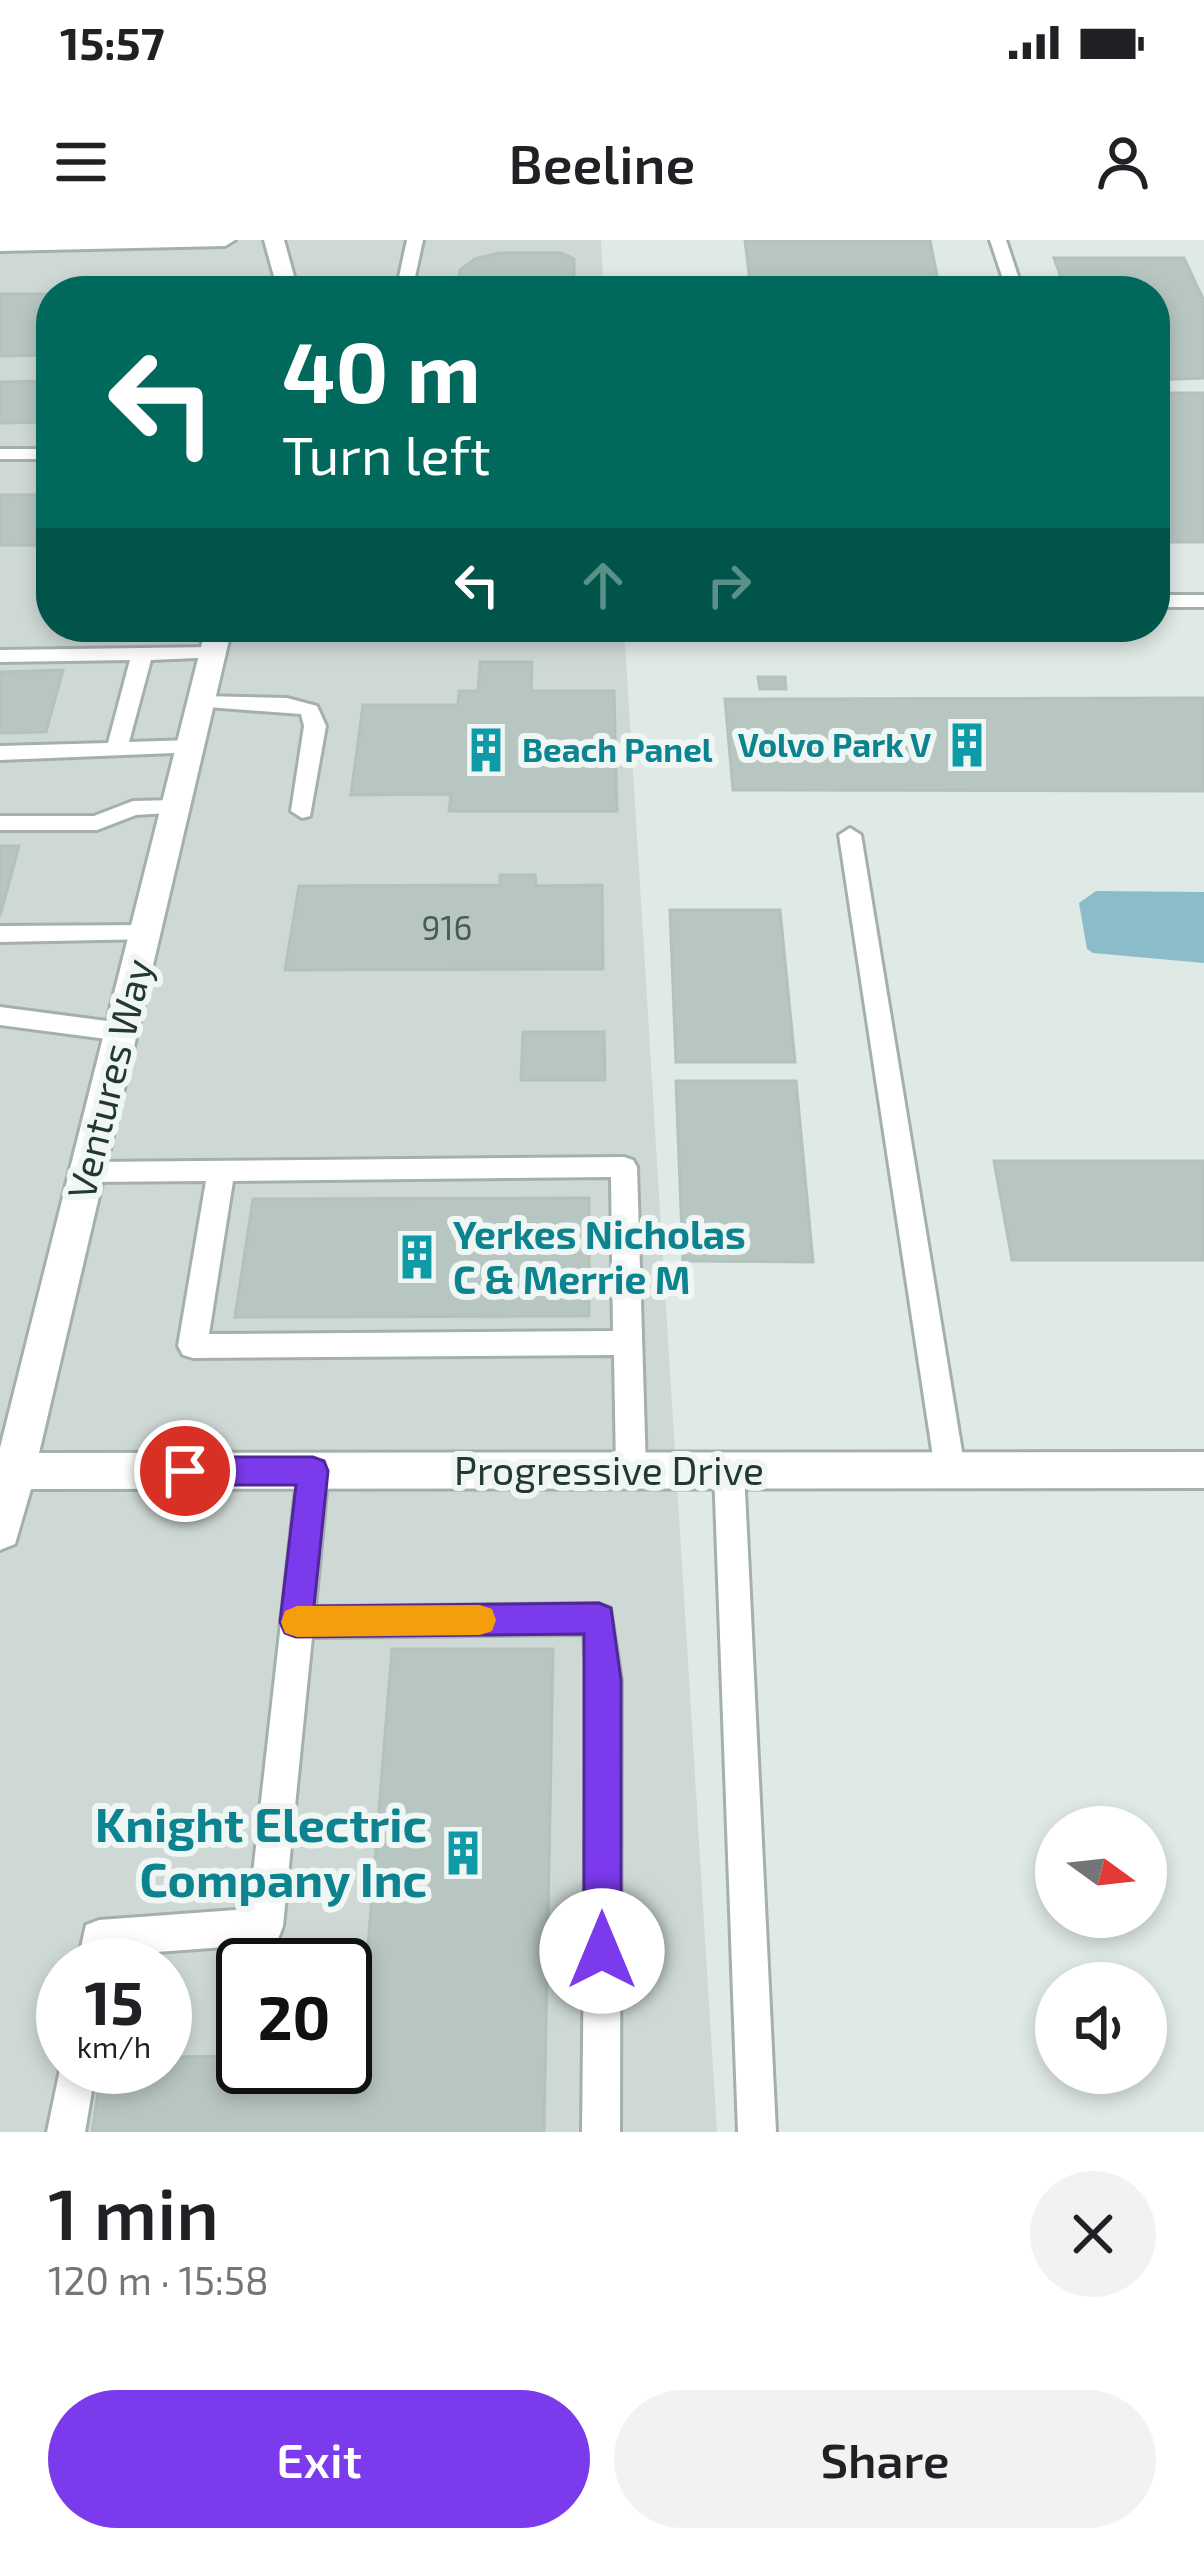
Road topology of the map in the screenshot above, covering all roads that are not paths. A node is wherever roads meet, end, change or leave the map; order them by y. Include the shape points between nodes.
1 (225, 240) edge
2 (274, 240) edge
3 (415, 240) edge
4 (998, 240) edge
5 (95, 242) edge
6 (0, 245) edge
7 (285, 276) edge
8 (407, 276) edge
9 (1010, 276) edge
10 (0, 454) edge
11 (36, 454) edge
12 (1204, 601) edge
13 (1170, 602) edge
14 (206, 642) edge
15 (216, 642) edge
16 (142, 655) junction
17 (0, 656) edge
18 (201, 702) junction
19 (190, 747) junction
20 (117, 749) junction
21 (0, 754) edge
22 (176, 807) junction
23 (302, 811) dead end
24 (0, 824) edge
25 (850, 835) dead end
26 (145, 933) junction
27 (0, 934) edge
28 (0, 1016) edge
29 (122, 1032) junction
30 (221, 1171) junction
31 (87, 1172) junction
32 (628, 1343) junction
33 (631, 1470) junction
34 (729, 1470) junction
35 (950, 1470) junction
36 (1204, 1470) edge
37 (313, 1471) junction
38 (8, 1482) edge
39 (0, 1531) edge
40 (296, 1622) junction
41 (99, 1938) edge
42 (72, 2094) edge
43 (66, 2132) edge
44 (601, 2132) edge
45 (758, 2132) edge

1 - 5 street
2 - 7 street
3 - 8 lane
4 - 9 lane
5 - 6 street
10 - 11 lane
12 - 13 lane
14 - 16 lane
15 - 18 street, Ventures Way
16 - 17 lane
16 - 20 lane
18 - 19 street, Ventures Way
18 - 23 lane via 310,710 315,726
19 - 20 lane
19 - 22 street, Ventures Way
20 - 21 lane
22 - 24 lane via 133,808 97,823
22 - 26 street, Ventures Way
25 - 35 lane
26 - 27 lane
26 - 29 street, Ventures Way
28 - 29 lane
29 - 31 street, Ventures Way
30 - 31 lane
30 - 32 lane via 624,1167
30 - 32 lane via 193,1346
31 - 38 street, Ventures Way
32 - 33 lane
33 - 34 street, Progressive Drive
33 - 37 street, Progressive Drive
34 - 35 street, Progressive Drive
34 - 45 lane
35 - 36 street, Progressive Drive
37 - 38 street, Progressive Drive
37 - 40 lane
38 - 39 street, Ventures Way
40 - 41 lane via 265,1926
40 - 44 lane via 599,1618
42 - 43 lane

